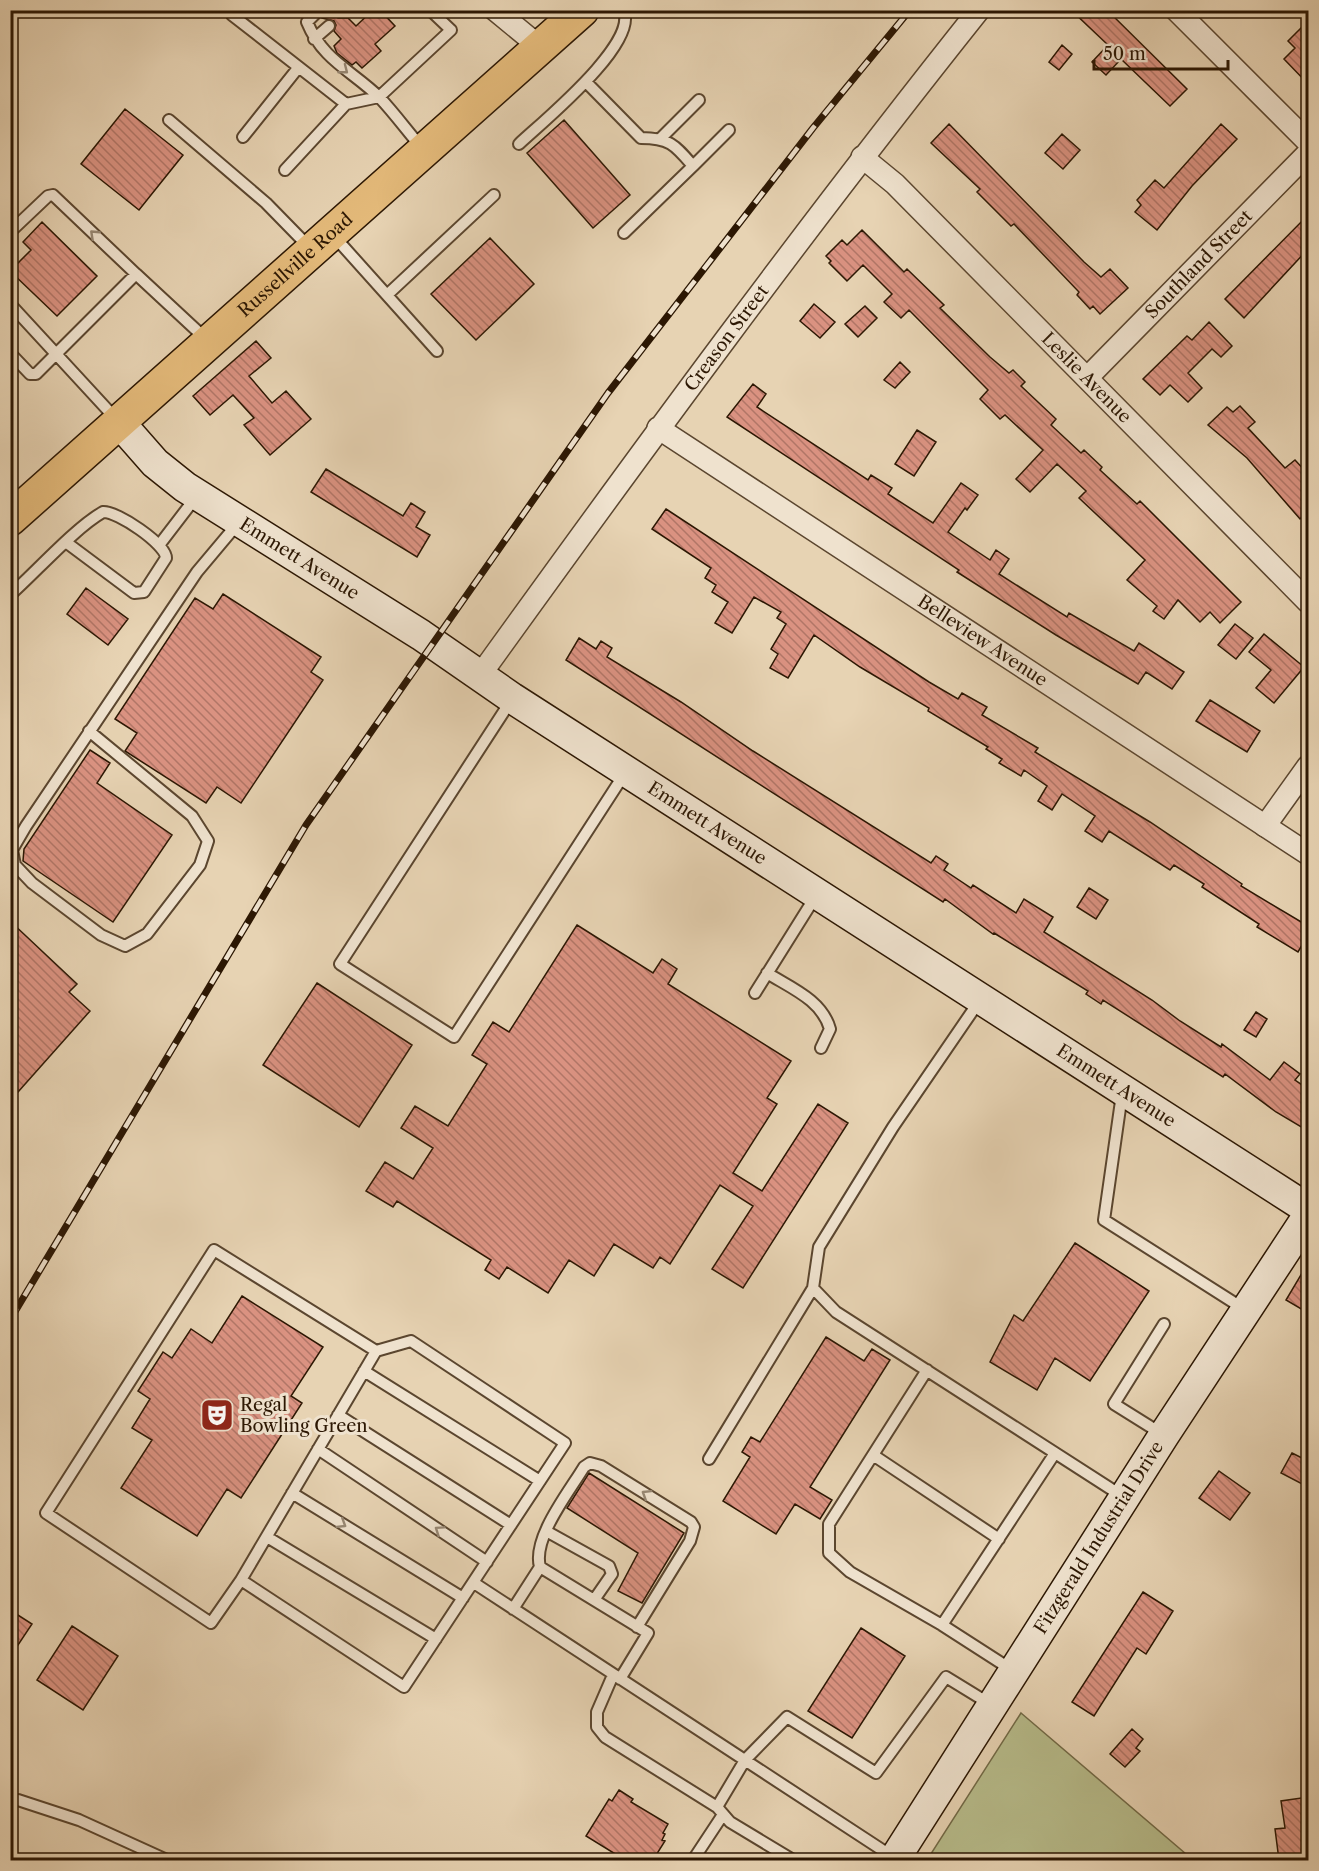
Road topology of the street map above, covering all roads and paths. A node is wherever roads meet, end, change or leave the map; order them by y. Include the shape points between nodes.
1 (235, 10) edge
2 (319, 10) edge
3 (430, 10) edge
4 (495, 10) edge
5 (582, 10) edge
6 (623, 10) edge
7 (979, 10) edge
8 (1176, 10) edge
9 (329, 26) dead end
10 (314, 39) junction
11 (540, 47) junction
12 (298, 68) junction
13 (586, 82) junction
14 (379, 97) junction
15 (699, 100) dead end
16 (346, 104) junction
17 (169, 120) dead end
18 (729, 130) dead end
19 (243, 137) dead end
20 (661, 138) junction
21 (1308, 142) edge
22 (519, 144) dead end
23 (424, 151) junction
24 (1308, 153) edge
25 (862, 157) junction
26 (693, 166) junction
27 (285, 170) dead end
28 (494, 195) dead end
29 (10, 232) edge
30 (624, 233) dead end
31 (321, 242) junction
32 (136, 274) junction
33 (387, 295) junction
34 (10, 304) edge
35 (209, 342) junction
36 (437, 351) dead end
37 (10, 353) edge
38 (57, 353) junction
39 (1088, 377) junction
40 (119, 422) junction
41 (658, 428) junction
42 (197, 495) junction
43 (10, 519) edge
44 (240, 522) junction
45 (67, 543) junction
46 (160, 544) junction
47 (10, 595) edge
48 (1308, 602) edge
49 (481, 674) junction
50 (512, 698) junction
51 (89, 731) junction
52 (1308, 766) edge
53 (626, 770) junction
54 (1265, 826) junction
55 (1308, 854) edge
56 (817, 894) junction
57 (767, 973) junction
58 (755, 993) dead end
59 (981, 1000) junction
60 (821, 1048) dead end
61 (1123, 1091) junction
62 (1308, 1209) edge
63 (1308, 1216) edge
64 (813, 1288) junction
65 (1246, 1311) junction
66 (1164, 1324) dead end
67 (376, 1351) junction
68 (927, 1370) junction
69 (364, 1371) junction
70 (338, 1415) junction
71 (1164, 1436) junction
72 (318, 1449) junction
73 (1055, 1453) junction
74 (873, 1455) junction
75 (709, 1459) dead end
76 (540, 1481) junction
77 (292, 1493) junction
78 (1126, 1498) junction
79 (511, 1526) junction
80 (546, 1531) junction
81 (267, 1537) junction
82 (999, 1539) junction
83 (487, 1562) junction
84 (540, 1567) junction
85 (241, 1580) junction
86 (474, 1583) junction
87 (463, 1599) junction
88 (594, 1600) junction
89 (513, 1609) junction
90 (942, 1625) junction
91 (638, 1627) junction
92 (436, 1639) junction
93 (1015, 1672) junction
94 (617, 1677) junction
95 (993, 1706) junction
96 (745, 1760) junction
97 (18, 1800) dead end
98 (719, 1811) junction
99 (167, 1860) edge
100 (693, 1860) edge
101 (793, 1860) edge
102 (895, 1860) edge

1 - 12 lane via 232,15
2 - 10 lane via 307,22
3 - 14 lane via 451,30
4 - 11 street
5 - 11 main road, Russellville Road
6 - 13 lane via 620,38
7 - 25 street, Creason Street
8 - 21 street
9 - 10 lane
10 -> 14 lane via 337,65
11 - 23 main road, Russellville Road
12 - 16 lane
12 - 19 lane
13 - 20 lane via 641,138
13 - 22 lane
14 - 16 lane
14 - 23 lane
15 - 20 lane
16 - 27 lane
17 - 31 lane via 266,203
18 - 26 lane
20 - 26 lane via 676,145
23 - 31 main road, Russellville Road
24 - 39 street, Southland Street
25 - 39 street, Leslie Avenue via 895,184
25 - 41 street, Creason Street
26 - 30 lane
28 - 33 lane
32 -> 29 lane via 53,195
31 - 33 lane
31 - 35 main road, Russellville Road
32 - 35 lane
32 - 38 lane
33 - 36 lane
34 - 38 lane
35 - 40 main road, Russellville Road
37 - 38 lane via 33,375
38 - 40 lane
39 - 48 street, Leslie Avenue
40 - 42 street, Emmett Avenue via 155,464
40 - 43 main road, Russellville Road
41 - 49 street, Creason Street
41 - 54 street, Belleview Avenue
42 - 44 street, Emmett Avenue
42 - 46 lane
44 - 49 street, Emmett Avenue
44 - 51 lane via 197,572
45 - 46 lane via 97,516 109,512
45 - 46 lane via 139,594 164,564 166,553
45 - 47 lane
49 - 50 street, Emmett Avenue
50 - 53 street, Emmett Avenue
50 - 53 lane via 340,964 454,1037
51 - 51 lane via 12,850 15,865 32,883 101,935 125,946 147,934 200,865 208,842 192,816
52 - 54 street
53 - 56 street, Emmett Avenue
54 - 55 street, Belleview Avenue
56 - 57 lane
56 - 59 street, Emmett Avenue
57 - 58 lane
57 - 60 lane via 817,1004 827,1017 830,1029
59 - 61 street, Emmett Avenue
59 - 64 lane via 893,1127 819,1247
61 - 62 street, Emmett Avenue
61 - 65 lane via 1104,1220
63 - 65 street, Fitzgerald Industrial Drive
64 - 68 lane via 836,1312
64 - 75 lane
65 - 71 street, Fitzgerald Industrial Drive
66 - 71 lane via 1114,1404
67 - 69 lane
67 - 76 lane via 411,1341 565,1443
67 - 85 lane via 214,1250 46,1513 211,1623
68 - 73 lane
68 - 74 lane
69 - 70 lane
69 - 76 lane
70 - 72 lane
70 - 79 lane
71 - 78 street, Fitzgerald Industrial Drive
72 - 77 lane
83 -> 72 lane
73 - 78 lane
73 - 82 lane
74 - 82 lane
74 - 90 lane via 829,1524 828,1553 850,1572
76 - 79 lane
77 - 81 lane
77 -> 87 lane
78 - 93 street, Fitzgerald Industrial Drive
79 - 83 lane
80 - 84 lane via 537,1555
80 - 88 lane via 609,1566 612,1574
91 -> 80 lane via 690,1541 694,1527 691,1522 590,1463
81 - 85 lane
81 - 92 lane
82 - 90 lane
83 - 86 lane
84 - 88 lane
84 - 89 lane
85 - 92 lane via 404,1687
86 - 87 lane
86 - 89 lane
87 - 92 lane
88 - 91 lane
89 - 94 lane
90 - 93 lane
91 - 94 lane via 648,1633
93 - 95 street, Fitzgerald Industrial Drive
94 - 96 lane
94 - 98 lane via 597,1712 597,1727 605,1737
95 - 96 lane via 946,1677 876,1773 787,1717
95 - 102 street, Fitzgerald Industrial Drive
96 - 98 lane
96 - 102 lane
97 - 99 lane via 79,1820
98 - 100 lane
98 - 101 lane

